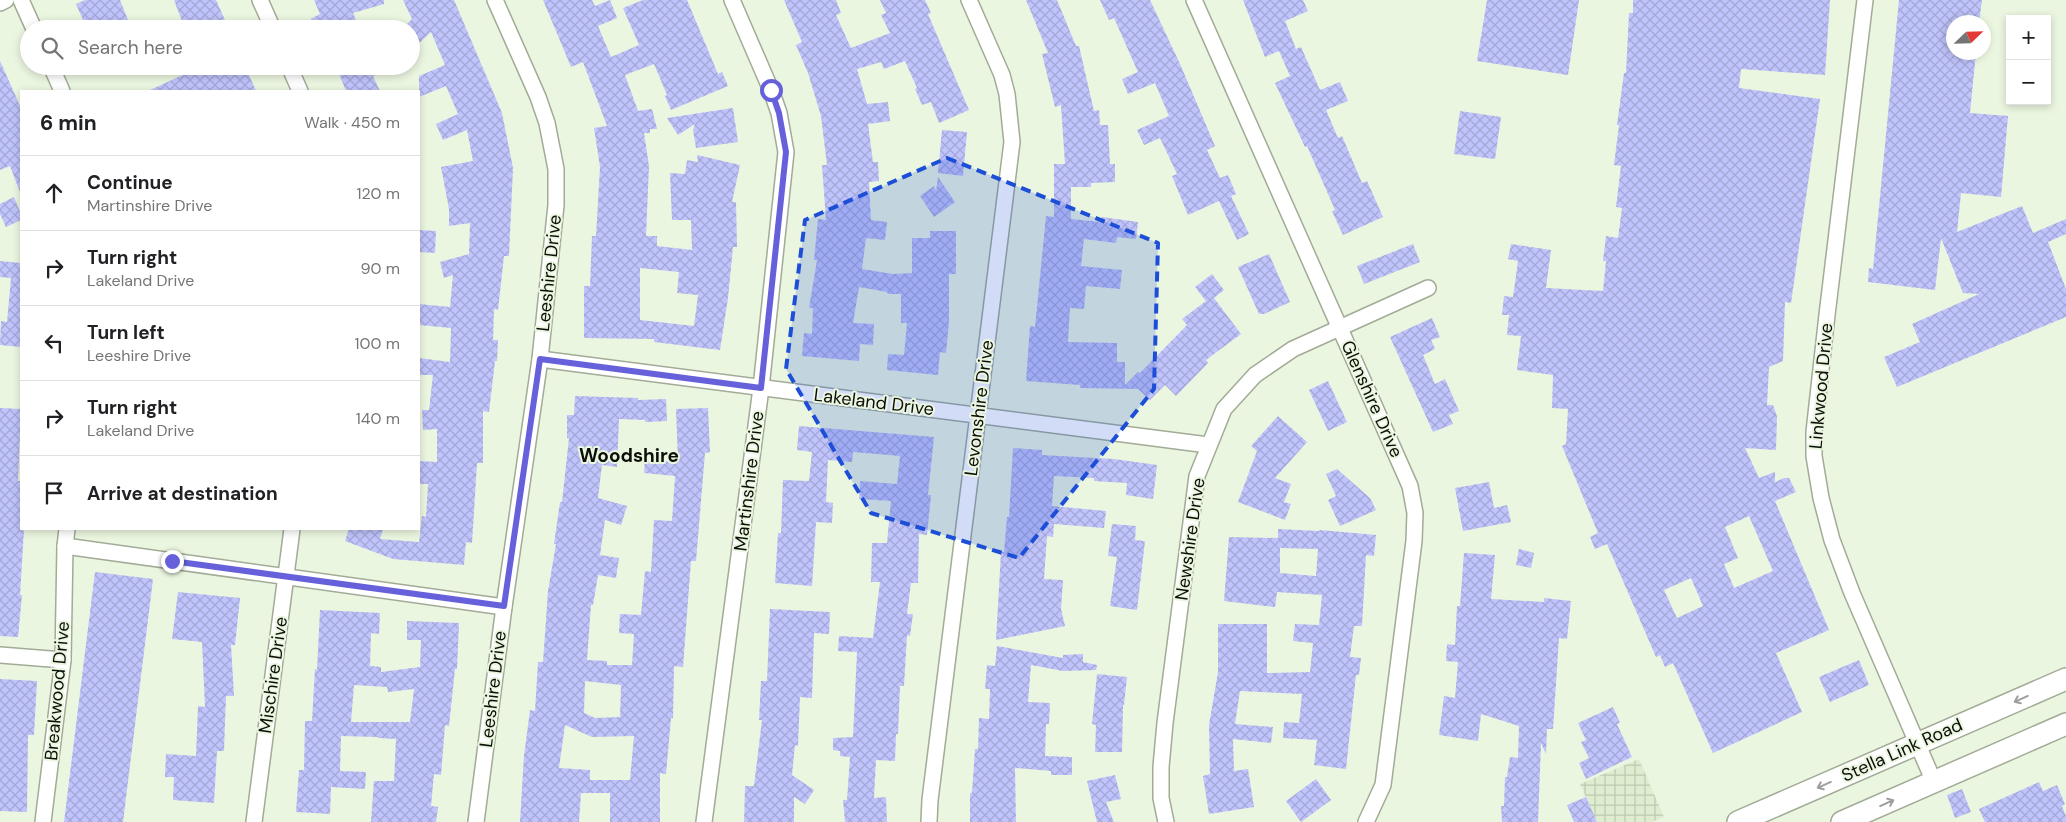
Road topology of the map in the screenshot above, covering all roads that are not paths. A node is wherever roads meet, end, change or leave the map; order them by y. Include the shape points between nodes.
1 (6, 0) edge
2 (21, 0) edge
3 (260, 0) edge
4 (495, 0) edge
5 (732, 0) edge
6 (970, 0) edge
7 (1194, 0) edge
8 (1866, 0) edge
9 (0, 3) edge
10 (30, 20) edge
11 (269, 20) edge
12 (55, 75) edge
13 (293, 75) edge
14 (62, 90) edge
15 (300, 90) edge
16 (1428, 288) dead end
17 (1340, 327) junction
18 (540, 359) junction
19 (761, 388) junction
20 (977, 416) junction
21 (1208, 445) junction
22 (67, 530) edge
23 (292, 530) edge
24 (65, 546) junction
25 (286, 577) junction
26 (504, 606) junction
27 (0, 655) edge
28 (63, 660) junction
29 (2066, 679) edge
30 (2066, 724) edge
31 (1918, 744) junction
32 (1934, 782) junction
33 (1742, 821) edge
34 (42, 822) edge
35 (254, 822) edge
36 (476, 822) edge
37 (704, 822) edge
38 (929, 822) edge
39 (1166, 822) edge
40 (1366, 822) edge
41 (1842, 822) edge

1 - 9 street
2 - 10 street
3 - 11 street
4 - 18 street, Leeshire Drive via 538,97 556,169 556,205
5 - 19 street, Martinshire Drive via 771,90 786,152
6 - 20 street, Levonshire Drive via 1004,85 1012,142
7 - 17 street, Glenshire Drive
8 - 31 street, Linkwood Drive via 1827,315 1814,456 1832,540
12 - 14 street
13 - 15 street
16 - 17 street, Newshire Drive
17 - 21 street, Newshire Drive via 1293,349 1255,375 1224,409
17 - 40 street, Glenshire Drive via 1410,486 1415,513 1383,785
18 - 19 street, Lakeland Drive
18 - 26 street, Leeshire Drive
19 - 20 street, Lakeland Drive
19 - 37 street, Martinshire Drive
20 - 21 street, Lakeland Drive
20 - 38 street, Levonshire Drive
21 - 39 street, Newshire Drive via 1197,476 1165,723 1161,798
22 - 24 street, Breakwood Drive
23 - 25 street, Mischire Drive
24 - 25 street
24 - 28 street, Breakwood Drive
25 - 26 street
25 - 35 street, Mischire Drive
26 - 36 street, Leeshire Drive
27 - 28 street
28 - 34 street, Breakwood Drive
29 -> 31 main road, Stella Link Road
30 - 32 main road
31 - 32 street, Linkwood Drive
31 -> 33 main road, Stella Link Road
41 -> 32 main road

